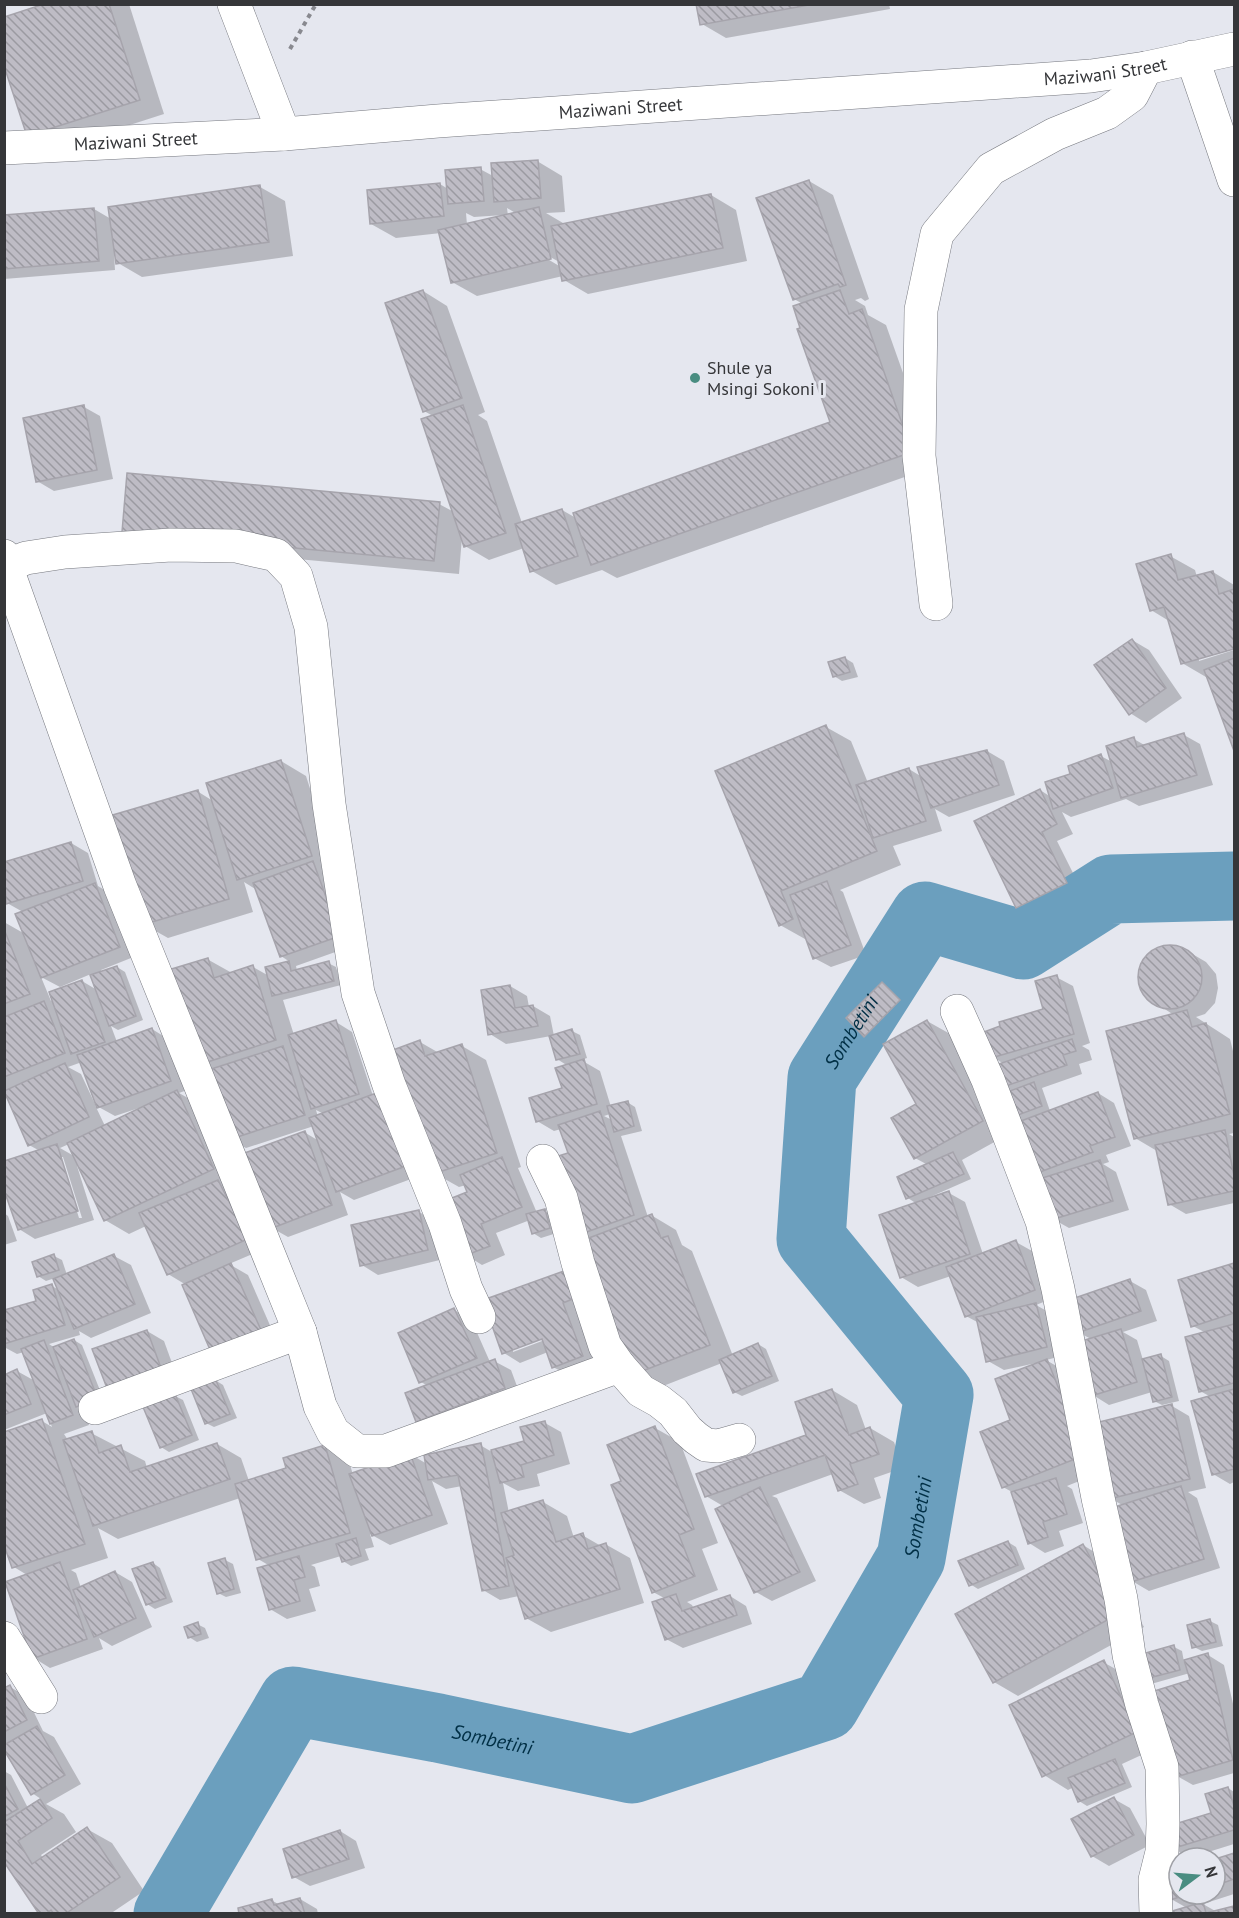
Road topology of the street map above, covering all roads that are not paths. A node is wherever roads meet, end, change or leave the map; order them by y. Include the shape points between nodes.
1 (234, 4) edge
2 (1234, 49) edge
3 (1192, 57) junction
4 (1146, 68) junction
5 (284, 134) junction
6 (6, 143) edge
7 (1234, 180) edge
8 (5, 561) edge
9 (936, 604) dead end
10 (957, 1011) dead end
11 (543, 1161) dead end
12 (479, 1317) dead end
13 (300, 1332) junction
14 (619, 1366) junction
15 (95, 1408) dead end
16 (739, 1440) dead end
17 (4, 1638) edge
18 (41, 1697) dead end
19 (1156, 1914) edge

1 - 5 street
2 - 3 street, Maziwani Street
3 - 4 street, Maziwani Street
3 - 7 street
4 - 5 street, Maziwani Street via 1091,76
4 - 9 street via 1132,95 1107,113 1055,134 992,169 936,234 921,310 919,456
5 - 6 street, Maziwani Street
8 - 12 street via 77,551 171,545 237,546 276,555 296,576 311,627 329,804 358,993 393,1096
8 - 13 street via 120,886
10 - 19 street via 1042,1221 1058,1289 1130,1655 1162,1767 1162,1852 1155,1880
11 - 14 street via 561,1198 605,1346
13 - 14 street via 320,1406 333,1432 357,1451 386,1451
13 - 15 street
14 - 16 street via 641,1391 673,1412 706,1445
17 - 18 street

